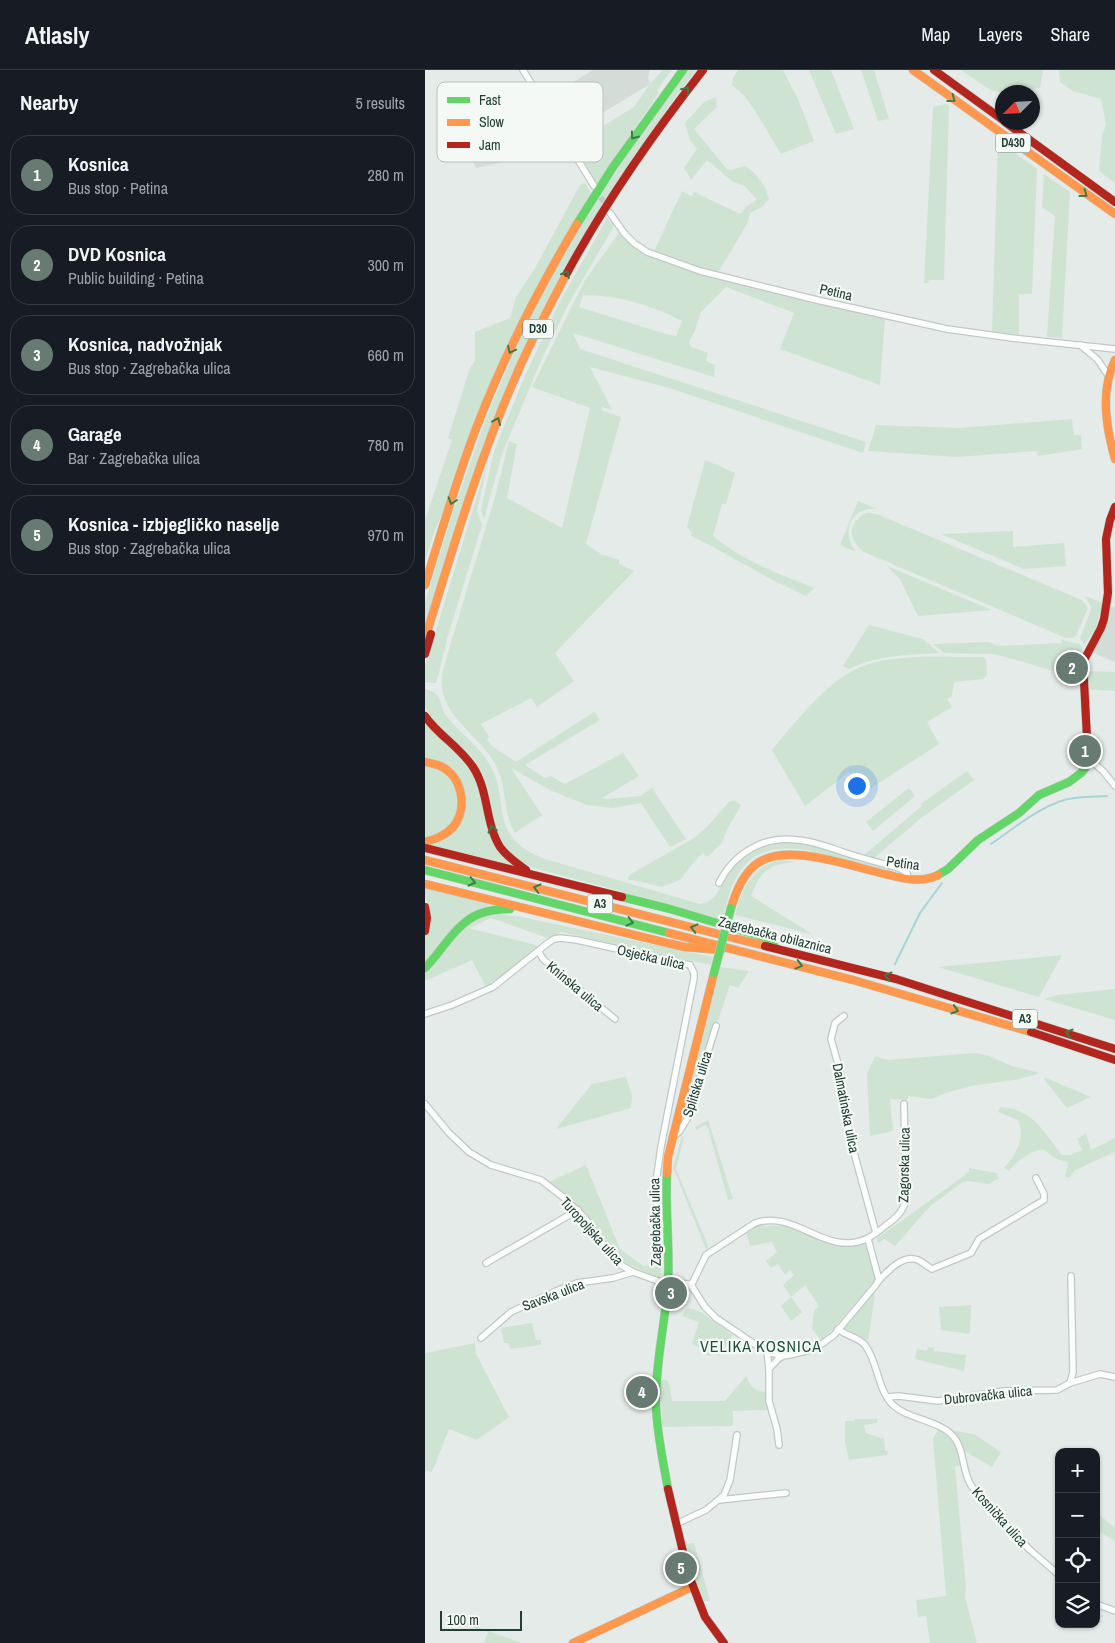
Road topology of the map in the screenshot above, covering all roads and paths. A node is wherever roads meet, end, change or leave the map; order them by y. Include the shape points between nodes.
1 (523, 70) edge
2 (683, 70) edge
3 (703, 70) edge
4 (913, 70) edge
5 (935, 70) edge
6 (530, 82) edge
7 (995, 114) edge
8 (1016, 130) edge
9 (579, 162) edge
10 (594, 186) tunnel mouth
11 (1115, 202) edge
12 (610, 213) tunnel mouth
13 (1115, 214) edge
14 (1078, 344) junction
15 (1115, 349) edge
16 (1115, 360) edge
17 (1108, 375) junction
18 (1115, 459) edge
19 (471, 491) junction
20 (1115, 507) edge
21 (425, 586) edge
22 (425, 639) edge
23 (425, 654) edge
24 (425, 716) edge
25 (1088, 758) junction
26 (425, 762) edge
27 (1115, 786) edge
28 (425, 842) edge
29 (425, 848) edge
30 (425, 860) edge
31 (425, 870) edge
32 (536, 875) junction
33 (908, 879) junction
34 (425, 884) edge
35 (719, 884) dead end
36 (425, 907) edge
37 (520, 908) junction
38 (425, 931) edge
39 (776, 948) junction
40 (538, 951) junction
41 (751, 953) junction
42 (425, 968) edge
43 (714, 973) joint
44 (425, 1014) edge
45 (844, 1016) dead end
46 (615, 1019) dead end
47 (716, 1026) dead end
48 (1115, 1049) edge
49 (1115, 1060) edge
50 (425, 1104) edge
51 (905, 1104) dead end
52 (672, 1138) junction
53 (1036, 1178) dead end
54 (578, 1210) junction
55 (666, 1226) junction
56 (876, 1233) junction
57 (868, 1239) junction
58 (486, 1263) dead end
59 (633, 1272) junction
60 (1071, 1276) dead end
61 (879, 1280) junction
62 (668, 1282) junction
63 (691, 1286) junction
64 (838, 1329) junction
65 (481, 1338) dead end
66 (767, 1351) junction
67 (783, 1356) junction
68 (769, 1369) junction
69 (1115, 1376) edge
70 (1070, 1383) junction
71 (887, 1397) junction
72 (737, 1435) dead end
73 (779, 1445) dead end
74 (786, 1493) dead end
75 (719, 1500) junction
76 (676, 1524) junction
77 (1055, 1572) edge
78 (692, 1587) junction
79 (1100, 1605) edge
80 (1115, 1611) edge
81 (573, 1643) edge
82 (724, 1643) edge

1 - 6 street
2 -> 21 main road, D30 via 591,200 532,306 498,375 470,446
19 -> 3 main road, D30 via 514,380 573,261 610,198 663,120
4 -> 13 main road, D430
5 - 7 main road, D430
8 - 11 main road, D430
9 - 10 street
12 - 14 street, Petina via 624,233 647,252 700,271 947,329
14 - 15 street, Petina
14 - 17 street via 1097,359
16 - 17 main road
17 - 18 main road via 1109,434
19 - 22 main road, D30
19 - 23 main road via 468,513
20 - 25 main road via 1106,539 1109,593 1104,619 1083,662
32 -> 24 main road via 513,862 501,849 492,832 485,794 472,766
25 - 27 street
25 - 33 main road, Petina via 1084,770 1076,778 1039,795 1018,814 979,838 941,874
26 - 28 main road via 451,774 458,782 462,800 459,818 449,833
29 - 32 main road
39 -> 30 main road, Zagrebačka obilaznica / A3
31 -> 41 main road, Zagrebačka obilaznica / A3
32 - 39 main road via 767,938
33 - 35 street via 907,873 899,868 807,841 782,839 761,843 746,851 729,866
33 - 43 main road, Petina, bridge via 804,855 787,853 763,859 749,869 739,884
34 - 37 main road
36 - 38 main road
37 - 41 main road via 685,947 723,950 739,955
37 - 42 main road via 490,909 474,916 457,930
48 -> 39 main road, Zagrebačka obilaznica / A3 via 897,979
40 - 44 street, Osječka ulica via 493,987
40 - 46 street, Kninska ulica via 544,960
40 - 55 street, Osječka ulica via 554,939 567,938 681,962 692,968 694,978 657,1175 657,1218
41 -> 49 main road, Zagrebačka obilaznica / A3 via 997,1021
43 - 52 main road, Zagrebačka ulica
45 - 56 street, Dalmatinska ulica via 835,1023 831,1039 840,1071 850,1138
47 - 52 street, Splitska ulica via 687,1119
50 - 54 street, Turopoljska ulica via 469,1152 491,1165 541,1180
51 - 56 street, Zagorska ulica via 905,1205 898,1216
52 - 55 main road, Zagrebačka ulica via 667,1171
53 - 61 street via 1044,1200 979,1239 971,1253 932,1269 909,1258 895,1265
54 - 58 street
54 - 59 street, Turopoljska ulica via 614,1259
55 - 62 main road, Zagrebačka ulica
56 - 57 street, Zagorska ulica
57 - 61 street
57 - 63 street via 836,1243 785,1222 761,1221 709,1253
59 - 62 street, Turopoljska ulica
59 - 65 street, Savska ulica via 577,1283 556,1291 511,1312
60 - 70 street via 1073,1372
61 - 64 street
62 - 63 street, Turopoljska ulica
62 - 76 main road, Zagrebačka ulica via 656,1405 659,1441
63 - 66 street via 716,1318
64 - 67 street via 819,1346
64 - 71 street, Kosnička ulica via 866,1346
66 - 67 street
66 - 68 street
67 - 68 street
68 - 73 street via 769,1401
69 - 70 street, Dubrovačka ulica via 1100,1374
70 - 71 street, Dubrovačka ulica via 1057,1390 1004,1391 945,1400
71 - 77 street, Kosnička ulica via 901,1410 951,1434 959,1447 972,1487 1029,1549
72 - 75 street via 731,1480
74 - 75 street
75 - 76 street
76 - 78 main road, Zagrebačka ulica
78 - 81 main road
78 - 82 main road, Zagrebačka ulica via 705,1617
79 - 80 street

